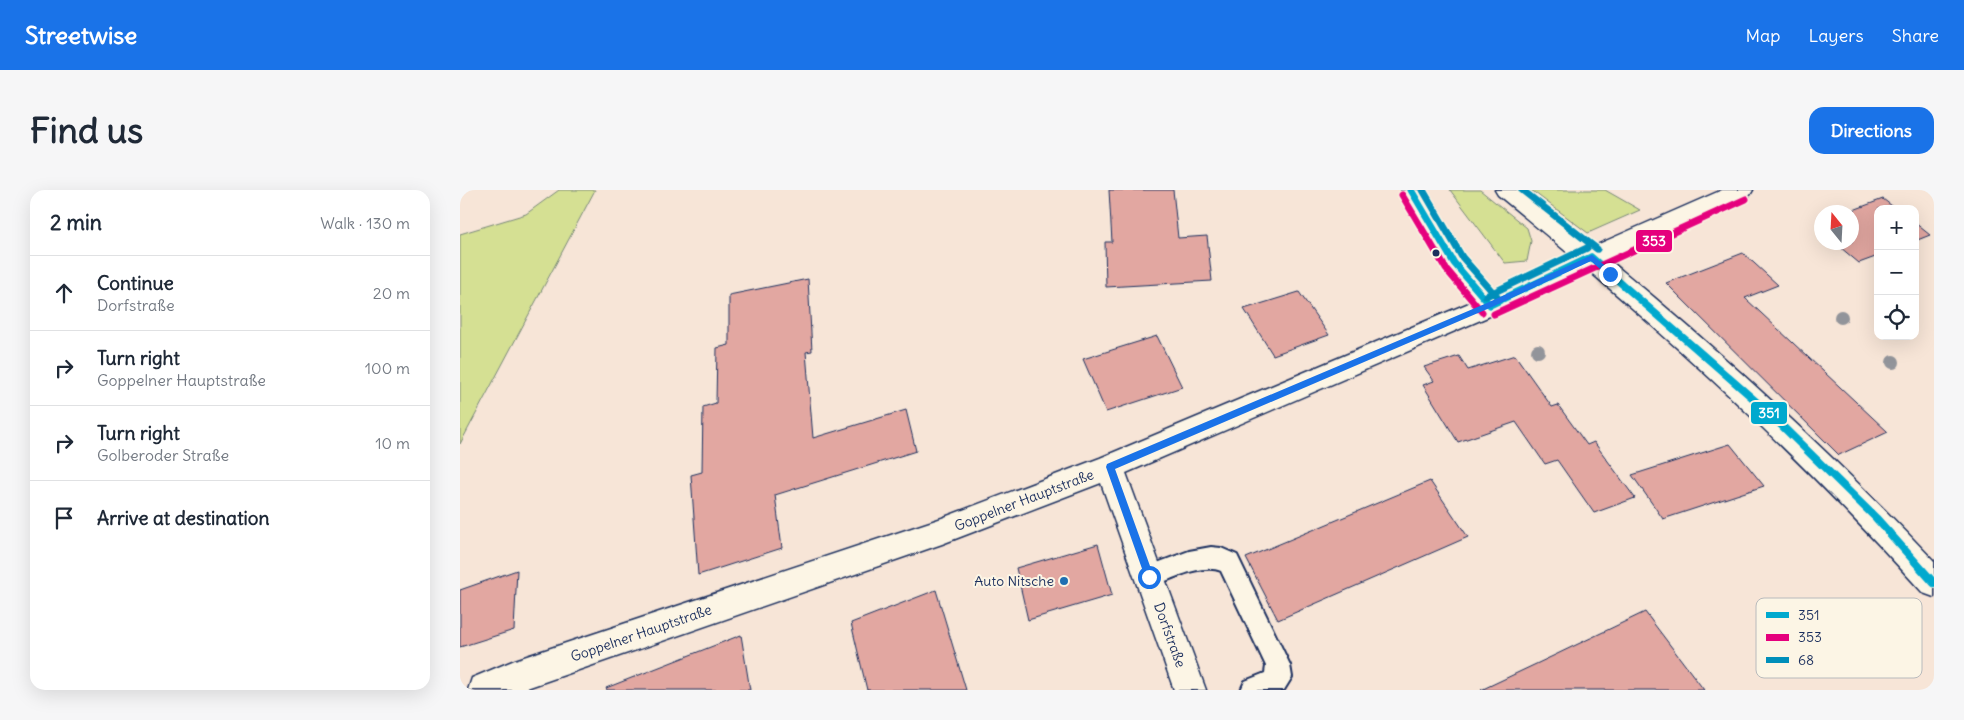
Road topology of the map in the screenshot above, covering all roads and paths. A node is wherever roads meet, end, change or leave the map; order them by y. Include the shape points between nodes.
1 (1411, 190) edge
2 (1506, 190) edge
3 (1742, 190) edge
4 (1592, 257) junction
5 (1490, 305) junction
6 (1110, 467) junction
7 (1149, 577) junction
8 (1934, 582) edge
9 (484, 690) edge
10 (1190, 690) edge
11 (1254, 690) edge

1 - 5 lane via 1454,262
2 - 4 street
3 - 4 street, Goppelner Hauptstraße
4 - 5 street, Goppelner Hauptstraße
4 - 8 street via 1761,405 1876,518
5 - 6 street, Goppelner Hauptstraße
6 - 7 street, Dorfstraße
6 - 9 street, Goppelner Hauptstraße via 942,531 515,676
7 - 10 street, Dorfstraße
7 - 11 lane via 1202,558 1219,558 1228,563 1280,672 1273,682

